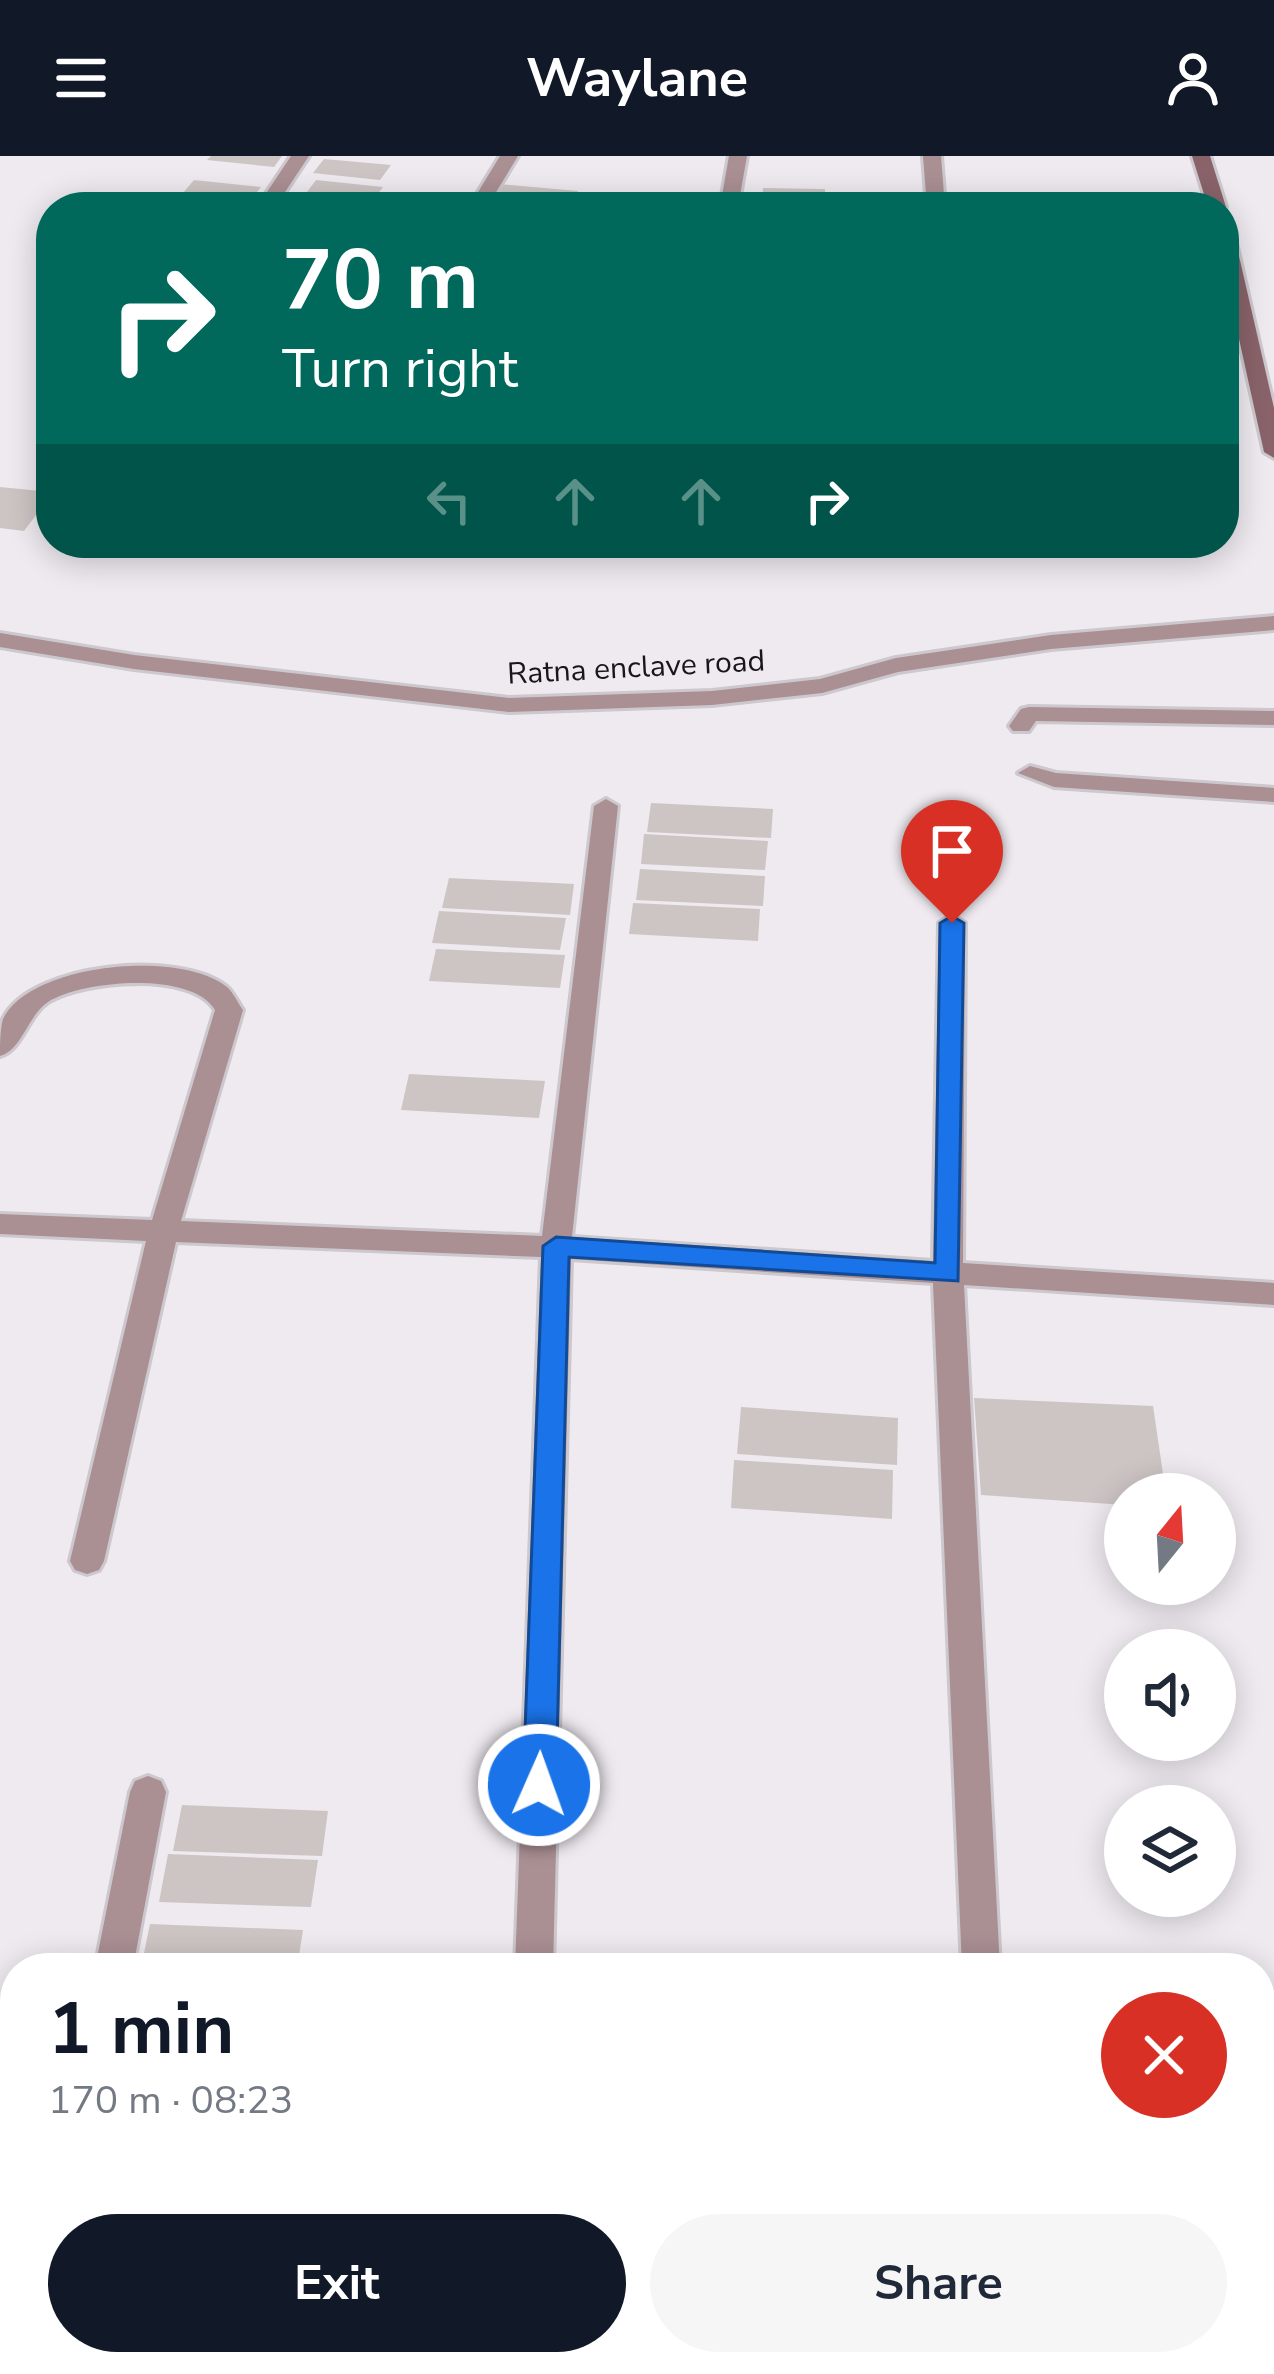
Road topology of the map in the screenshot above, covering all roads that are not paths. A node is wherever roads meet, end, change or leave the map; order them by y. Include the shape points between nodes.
1 (300, 156) edge
2 (509, 156) edge
3 (738, 156) edge
4 (932, 156) edge
5 (1202, 156) edge
6 (276, 192) edge
7 (487, 192) edge
8 (732, 192) edge
9 (935, 192) edge
10 (1213, 192) edge
11 (1239, 297) edge
12 (1274, 452) edge
13 (1274, 622) edge
14 (0, 640) edge
15 (1274, 718) edge
16 (1021, 726) dead end
17 (1030, 772) dead end
18 (1274, 795) edge
19 (606, 806) dead end
20 (952, 923) dead end
21 (0, 1047) edge
22 (0, 1224) edge
23 (163, 1233) junction
24 (556, 1246) junction
25 (948, 1274) junction
26 (1274, 1294) edge
27 (86, 1561) dead end
28 (148, 1792) dead end
29 (117, 1953) edge
30 (534, 1953) edge
31 (980, 1953) edge

1 - 6 street
2 - 7 street
3 - 8 street
4 - 9 street
5 - 10 main road
11 - 12 main road
13 - 14 street, Ratna enclave road via 1051,642 734,696 509,705
15 - 16 street via 1029,714
17 - 18 street
19 - 24 street
20 - 25 street
21 - 23 street via 44,992 103,976 212,985 226,997 229,1010
22 - 23 street
23 - 24 street
23 - 27 street
24 - 25 street
24 - 30 street
25 - 26 street
25 - 31 street
28 - 29 street

